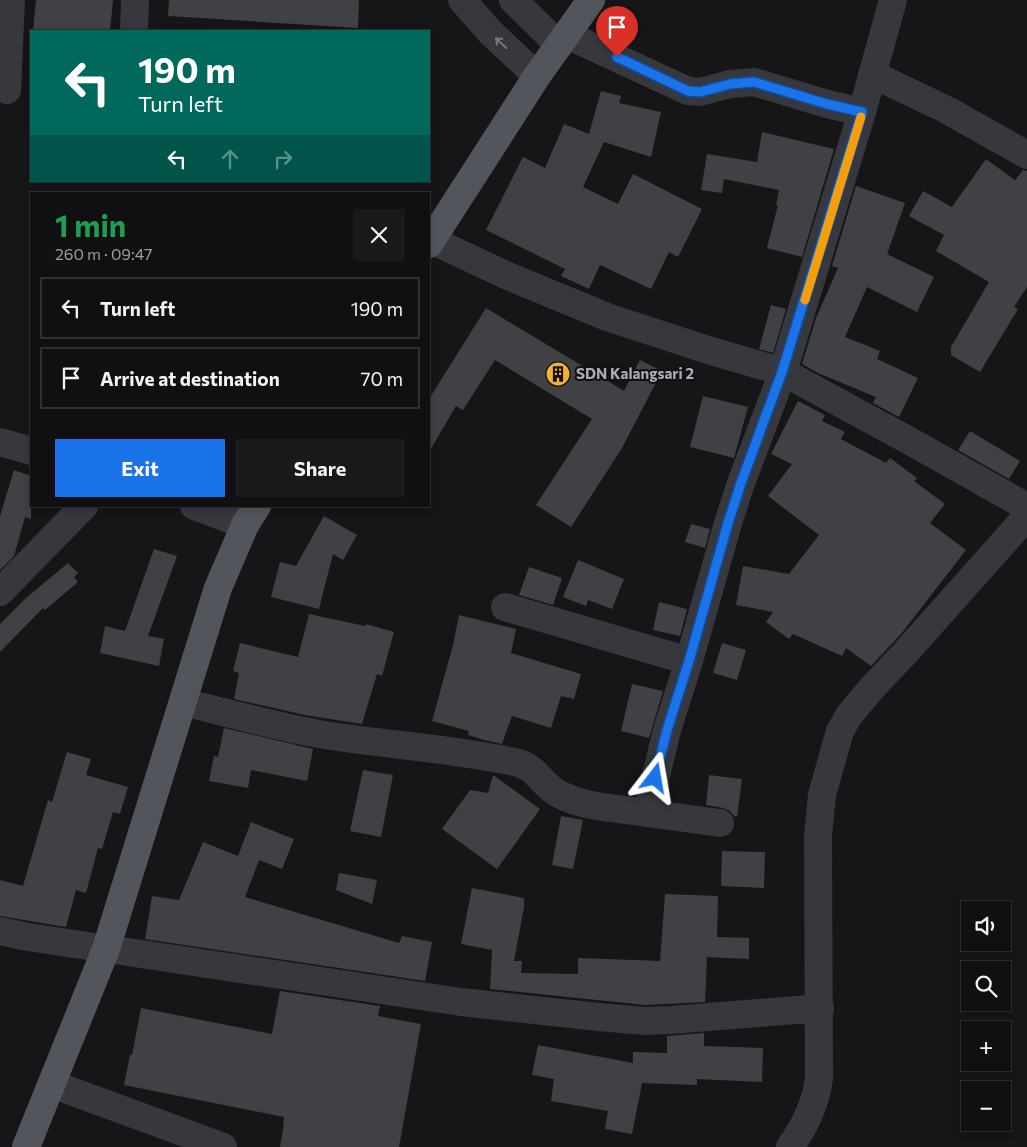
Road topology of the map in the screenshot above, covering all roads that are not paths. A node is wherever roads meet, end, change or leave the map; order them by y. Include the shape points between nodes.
1 (11, 0) edge
2 (135, 0) edge
3 (462, 0) edge
4 (513, 0) edge
5 (591, 0) edge
6 (893, 0) edge
7 (134, 30) edge
8 (563, 40) junction
9 (872, 74) junction
10 (537, 76) junction
11 (7, 90) dead end
12 (862, 112) junction
13 (1027, 155) edge
14 (430, 242) edge
15 (782, 372) junction
16 (0, 442) edge
17 (30, 452) edge
18 (83, 507) edge
19 (200, 507) edge
20 (1027, 507) edge
21 (251, 515) edge
22 (1027, 516) edge
23 (0, 592) edge
24 (505, 607) dead end
25 (689, 661) junction
26 (183, 702) junction
27 (647, 813) junction
28 (720, 823) dead end
29 (0, 931) edge
30 (106, 949) junction
31 (820, 1008) junction
32 (52, 1084) junction
33 (26, 1147) edge
34 (223, 1147) edge
35 (790, 1147) edge

1 - 11 street
2 - 7 street
10 -> 3 street via 491,33
4 - 8 street
5 - 8 main road
6 - 9 street
8 - 10 main road
8 - 12 street via 688,91 700,92 754,82
9 - 12 street
9 - 13 street via 947,110
10 - 14 main road
12 - 15 street
14 - 15 street via 607,317
15 - 20 street
15 - 25 street via 728,523
16 - 17 street
18 - 23 street
19 - 21 street
21 - 26 main road via 218,588
22 - 31 street via 871,689 840,731 822,795 820,814
24 - 25 street
25 - 27 street via 667,730
26 - 27 street via 317,734 448,750 515,762 530,768 553,791 569,799
26 - 30 main road
27 - 28 street
29 - 30 street
30 - 31 street via 462,1002 599,1017 671,1020
30 - 32 main road
31 - 35 street via 818,1089 810,1112
32 - 33 main road
32 - 34 street

